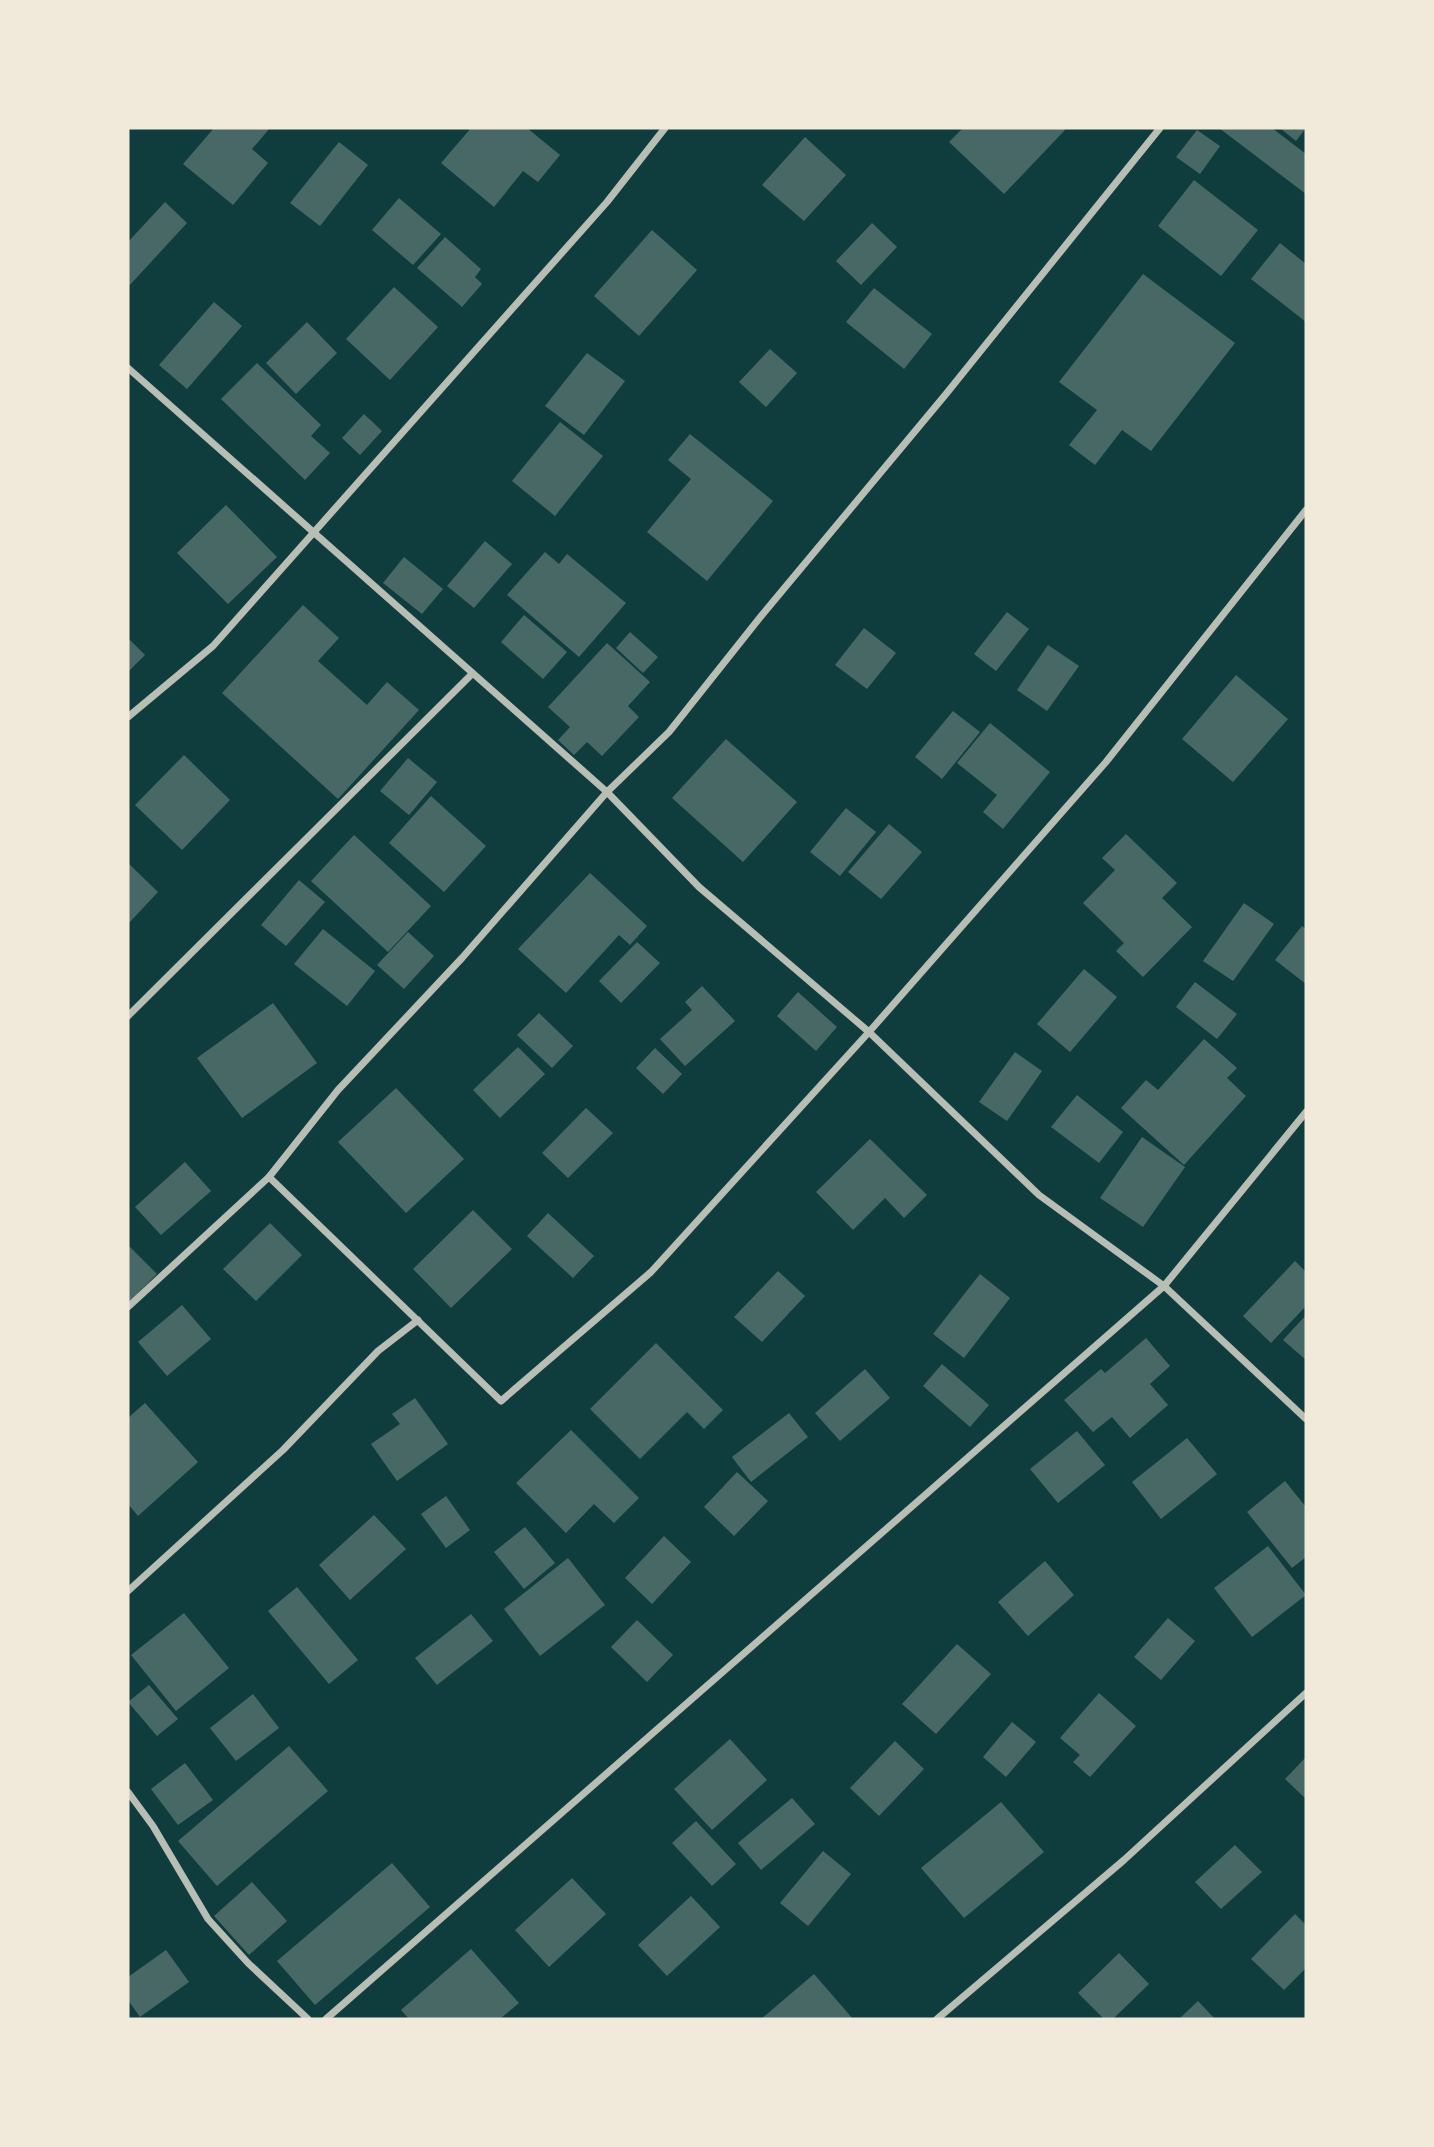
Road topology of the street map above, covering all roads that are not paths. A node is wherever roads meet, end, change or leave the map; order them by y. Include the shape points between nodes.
1 (665, 128) edge
2 (1160, 128) edge
3 (128, 369) edge
4 (1306, 510) edge
5 (312, 532) junction
6 (472, 674) junction
7 (128, 717) edge
8 (607, 792) junction
9 (128, 1016) edge
10 (869, 1032) junction
11 (1306, 1112) edge
12 (269, 1177) junction
13 (1164, 1286) junction
14 (128, 1307) edge
15 (418, 1320) junction
16 (1306, 1419) edge
17 (128, 1591) edge
18 (1306, 1693) edge
19 (128, 1792) edge
20 (308, 2019) edge
21 (329, 2019) edge
22 (937, 2019) edge

1 - 5 street via 607,202
2 - 8 street via 669,732
3 - 5 street
4 - 10 street via 1106,762
5 - 6 street
5 - 7 street via 213,646
6 - 8 street
6 - 9 street
8 - 10 street via 699,887
8 - 12 street via 462,958 338,1090
10 - 13 street via 1039,1195
10 - 15 street via 651,1272 501,1401
11 - 13 street
12 - 14 street
12 - 15 street
13 - 16 street
13 - 21 street
15 - 17 street via 377,1351 283,1450
18 - 22 street via 1124,1860
19 - 20 street via 208,1919

